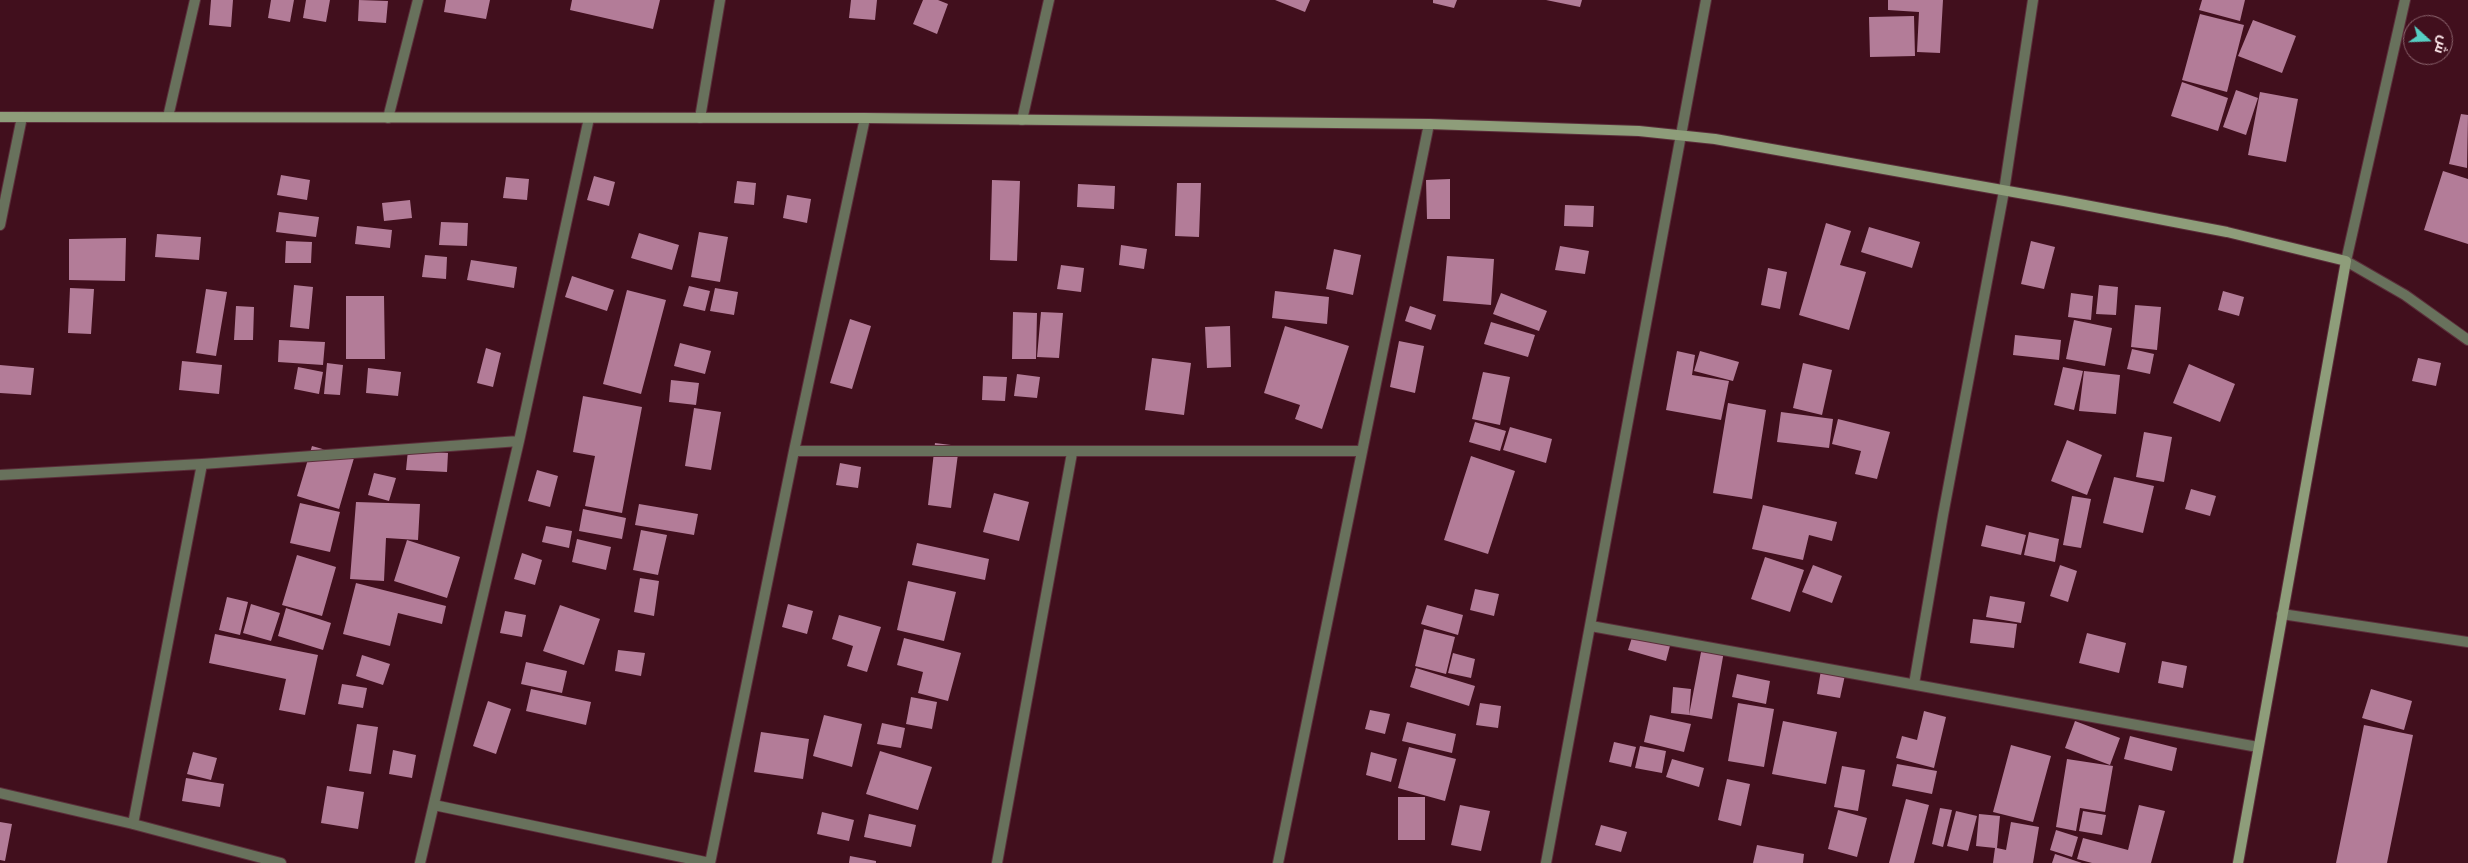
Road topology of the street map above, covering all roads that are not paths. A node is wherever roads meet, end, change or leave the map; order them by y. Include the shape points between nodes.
1 (195, 0) edge
2 (418, 0) edge
3 (720, 0) edge
4 (1049, 0) edge
5 (1706, 0) edge
6 (2033, 0) edge
7 (2404, 0) edge
8 (0, 117) edge
9 (22, 117) junction
10 (168, 117) junction
11 (388, 118) junction
12 (589, 118) junction
13 (700, 118) junction
14 (865, 118) junction
15 (1022, 120) junction
16 (1429, 124) junction
17 (1679, 135) junction
18 (2004, 191) junction
19 (0, 225) edge
20 (2346, 261) junction
21 (2468, 340) edge
22 (519, 441) junction
23 (794, 451) junction
24 (1362, 451) junction
25 (1072, 453) junction
26 (202, 464) junction
27 (0, 475) edge
28 (2282, 614) junction
29 (1591, 626) junction
30 (2468, 642) edge
31 (1914, 684) junction
32 (2258, 747) junction
33 (0, 793) edge
34 (434, 805) junction
35 (133, 824) junction
36 (281, 863) edge
37 (420, 863) edge
38 (710, 863) edge
39 (997, 863) edge
40 (1278, 863) edge
41 (1546, 863) edge
42 (2238, 863) edge

1 - 10 street
2 - 11 street
3 - 13 street
4 - 15 street
5 - 17 street
6 - 18 street
7 - 20 street
8 - 9 street
9 - 10 street
9 - 19 street
10 - 11 street
11 - 12 street
12 - 13 street
12 - 22 street
13 - 14 street
14 - 15 street
14 - 23 street
15 - 16 street
16 - 17 street
16 - 24 street
17 - 18 street
17 - 29 street
18 - 20 street via 2227,232
18 - 31 street
20 - 21 street via 2406,295
20 - 28 street
22 - 26 street
22 - 34 street
23 - 25 street
23 - 38 street
24 - 25 street
24 - 40 street
25 - 39 street
26 - 27 street
26 - 35 street
28 - 30 street
28 - 32 street
29 - 31 street
29 - 41 street
31 - 32 street
32 - 42 street
33 - 35 street
34 - 37 street
34 - 38 street
35 - 36 street

